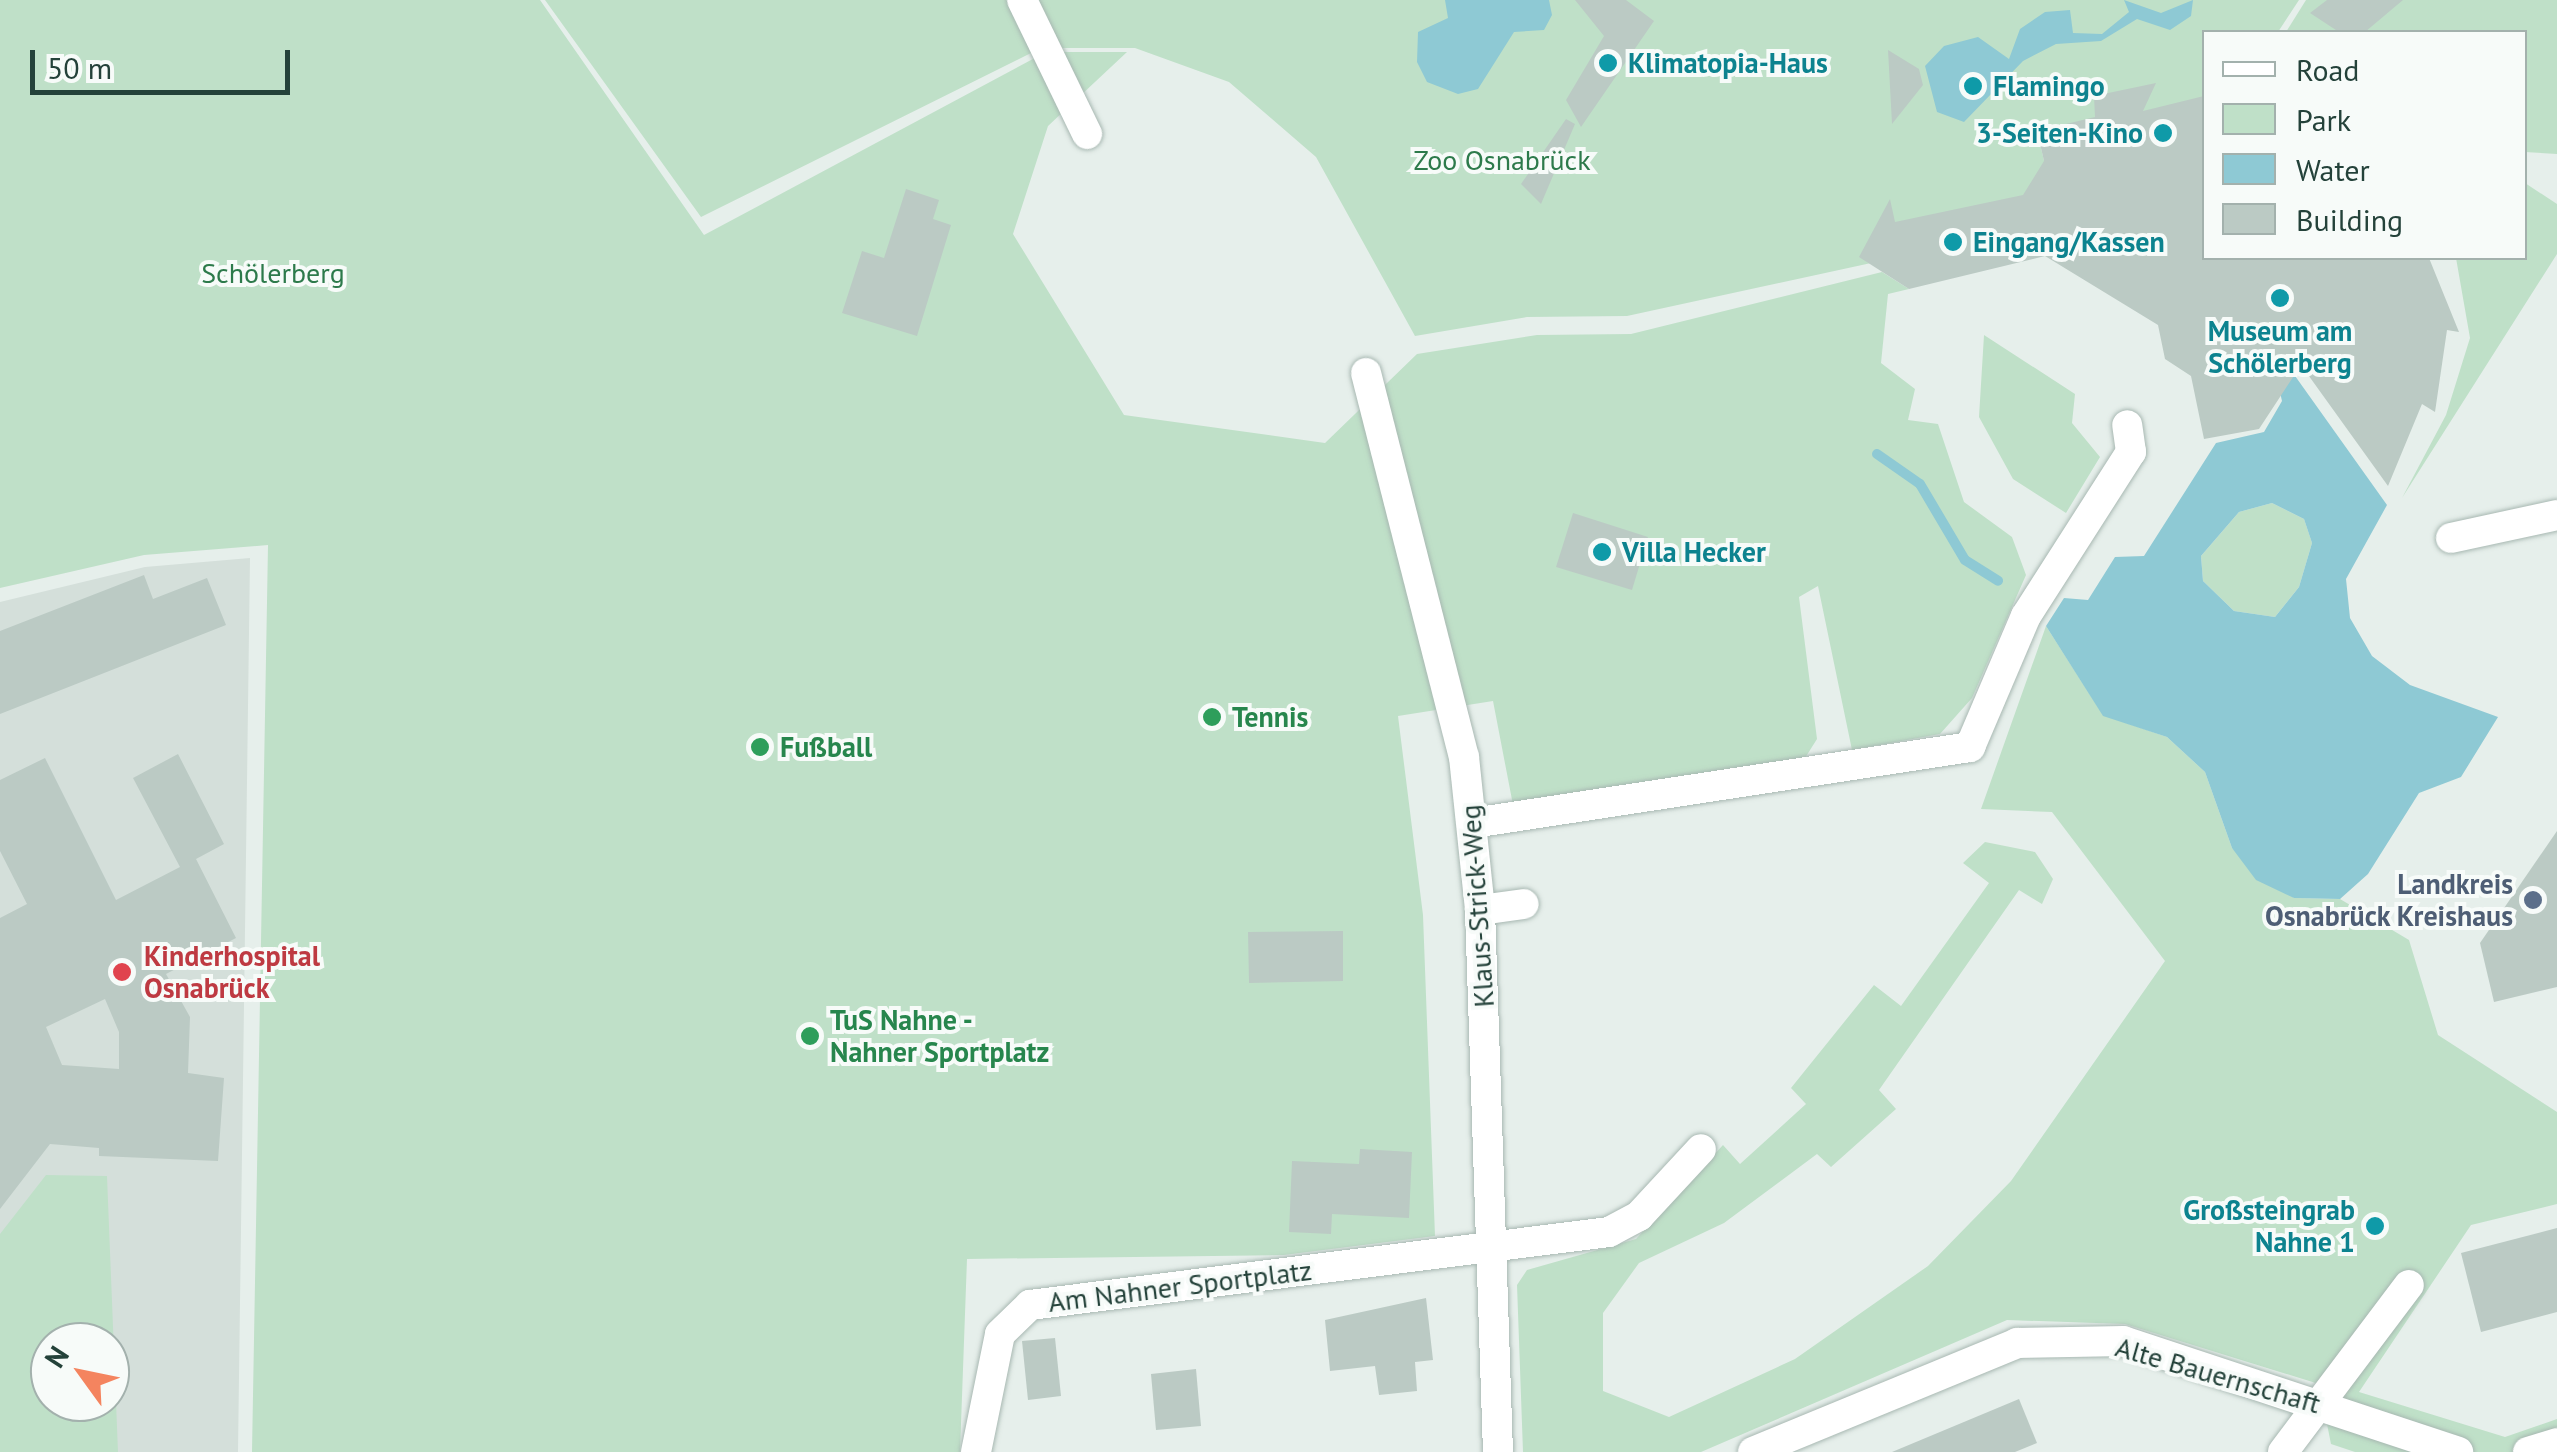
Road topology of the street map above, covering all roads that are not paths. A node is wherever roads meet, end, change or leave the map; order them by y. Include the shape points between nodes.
1 (1022, 0) edge
2 (1087, 134) dead end
3 (1366, 373) dead end
4 (2126, 424) dead end
5 (2557, 515) edge
6 (2451, 538) dead end
7 (1472, 823) junction
8 (1524, 904) dead end
9 (1480, 910) junction
10 (1700, 1149) dead end
11 (1491, 1246) junction
12 (2410, 1285) dead end
13 (2325, 1406) junction
14 (2557, 1443) edge
15 (976, 1452) edge
16 (1498, 1452) edge
17 (1753, 1452) edge
18 (2283, 1452) edge
19 (2458, 1452) edge
20 (2528, 1452) edge

1 - 2 street
3 - 7 street, Klaus-Strick-Weg via 1443,662
4 - 7 street via 2131,452 2026,616 1970,747
5 - 6 street
7 - 9 street, Klaus-Strick-Weg
8 - 9 street
9 - 11 street, Klaus-Strick-Weg
10 - 11 street, Am Nahner Sportplatz via 1640,1216 1609,1232
11 - 15 street, Am Nahner Sportplatz via 1030,1305 1000,1334
11 - 16 street, Klaus-Strick-Weg
12 - 13 street
13 - 17 street, Alte Bauernschaft via 2123,1341 2017,1343
13 - 18 street
13 - 19 street, Alte Bauernschaft
14 - 20 street

